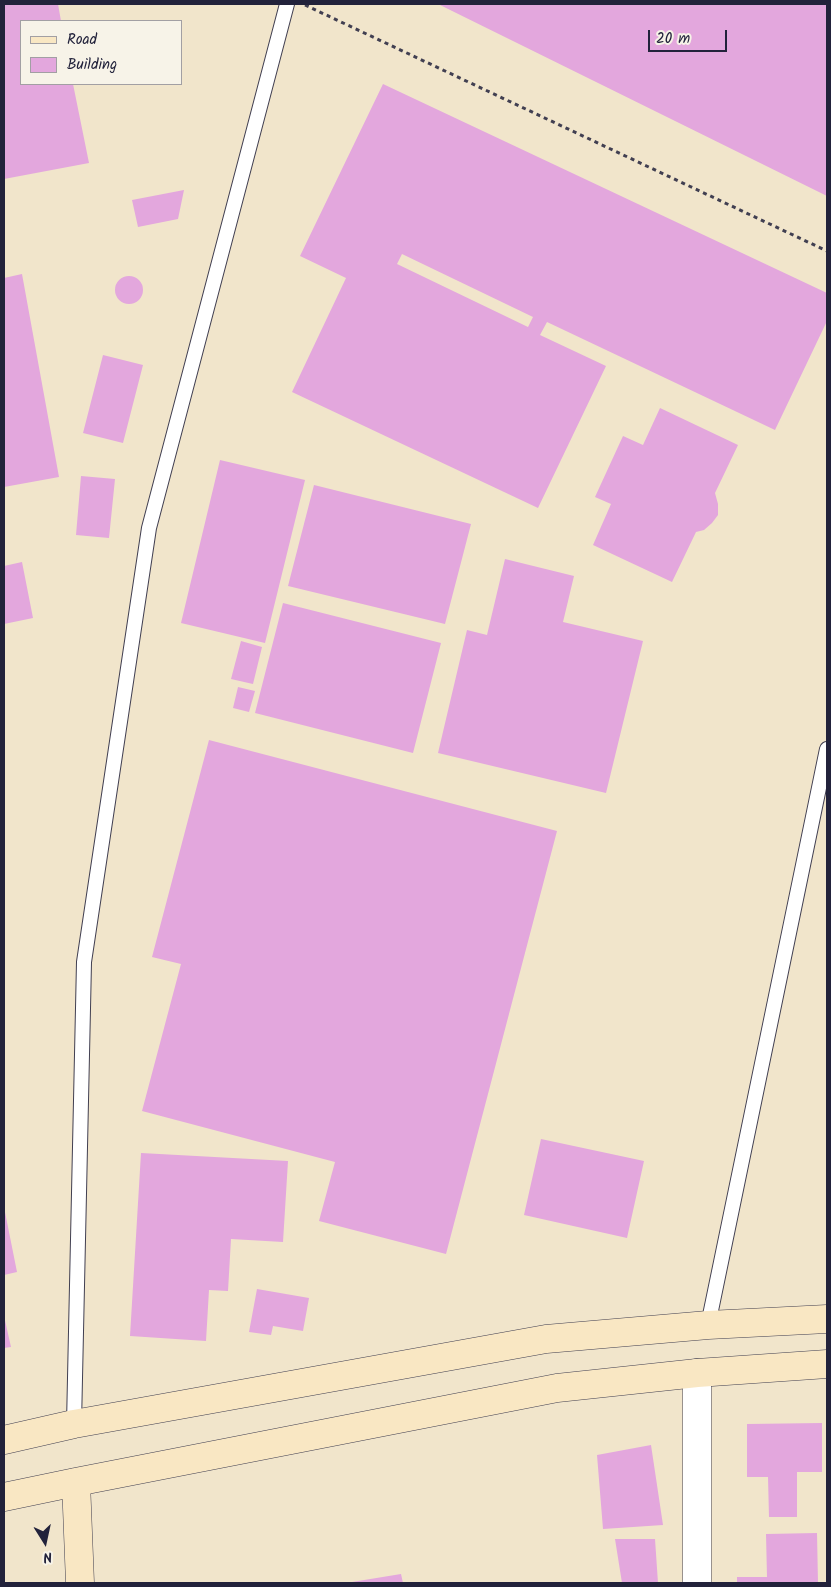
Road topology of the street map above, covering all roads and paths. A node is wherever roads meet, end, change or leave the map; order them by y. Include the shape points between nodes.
1 (287, 4) edge
2 (302, 4) edge
3 (827, 251) edge
4 (827, 749) edge
5 (827, 1319) edge
6 (708, 1324) junction
7 (827, 1364) edge
8 (697, 1373) junction
9 (74, 1424) junction
10 (4, 1440) edge
11 (76, 1482) junction
12 (4, 1497) edge
13 (80, 1583) edge
14 (697, 1583) edge

1 - 9 lane via 149,528 84,962
2 - 3 path
4 - 6 lane
5 - 6 street
6 - 9 street via 546,1339
7 - 8 street
8 - 11 street via 557,1388
8 - 14 street
9 - 10 street
11 - 12 street
11 - 13 street

